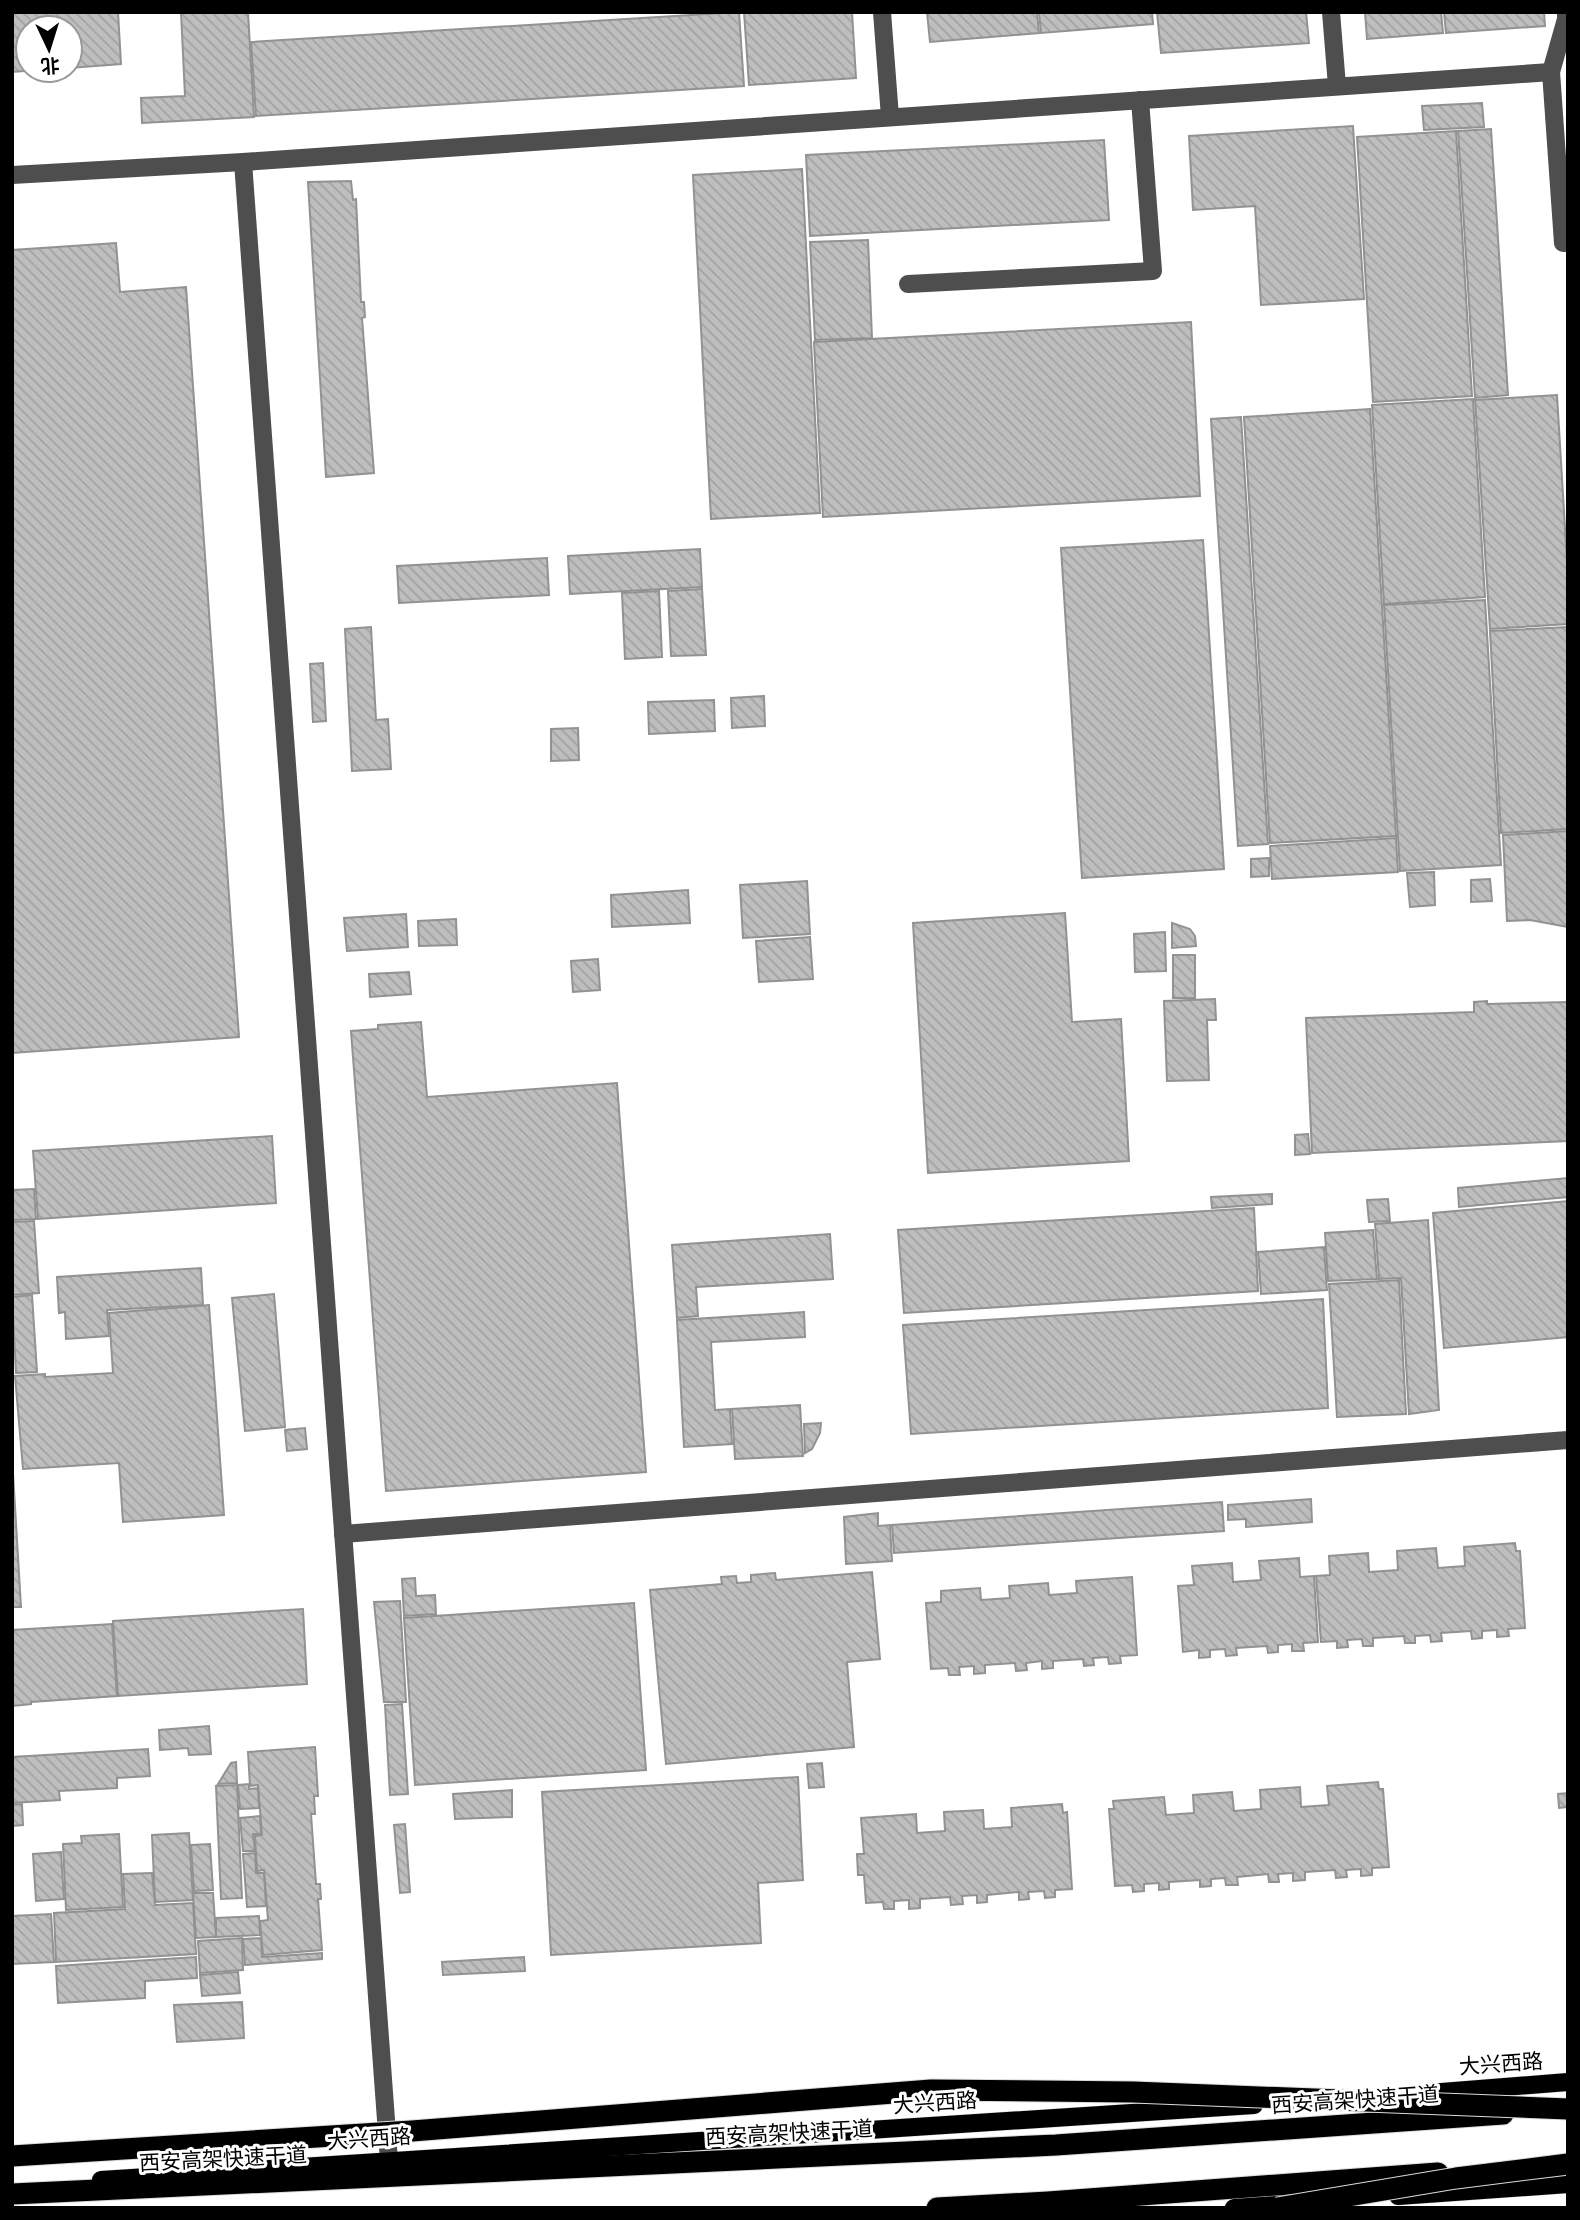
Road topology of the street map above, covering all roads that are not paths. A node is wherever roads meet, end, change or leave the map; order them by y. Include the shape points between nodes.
1 (882, 12) edge
2 (1331, 12) edge
3 (1566, 12) edge
4 (1551, 72) junction
5 (1337, 86) junction
6 (1140, 100) junction
7 (890, 117) junction
8 (243, 162) junction
9 (12, 175) edge
10 (1568, 243) edge
11 (908, 284) dead end
12 (1568, 1440) edge
13 (343, 1534) junction
14 (1568, 2082) edge
15 (1568, 2109) edge
16 (12, 2156) edge
17 (389, 2161) junction
18 (1568, 2164) edge
19 (1568, 2184) edge
20 (12, 2186) edge
21 (12, 2194) edge
22 (937, 2208) edge
23 (1234, 2208) edge
24 (1277, 2208) edge

1 - 7 street
2 - 5 street
3 - 4 street
4 - 5 street
4 - 10 street via 1563,243
5 - 6 street
6 - 7 street
6 - 11 street via 1153,271
7 - 8 street
8 - 9 street
8 - 13 street
12 - 13 street
13 - 17 street
14 - 17 main road, 大兴西路
15 - 16 highway, bridge via 1133,2092 931,2090 412,2131
15 - 21 highway, 西安高架快速干道, bridge via 1056,2145
17 - 20 main road, 大兴西路
18 - 22 highway, bridge
18 - 24 highway, bridge
19 - 23 main road

